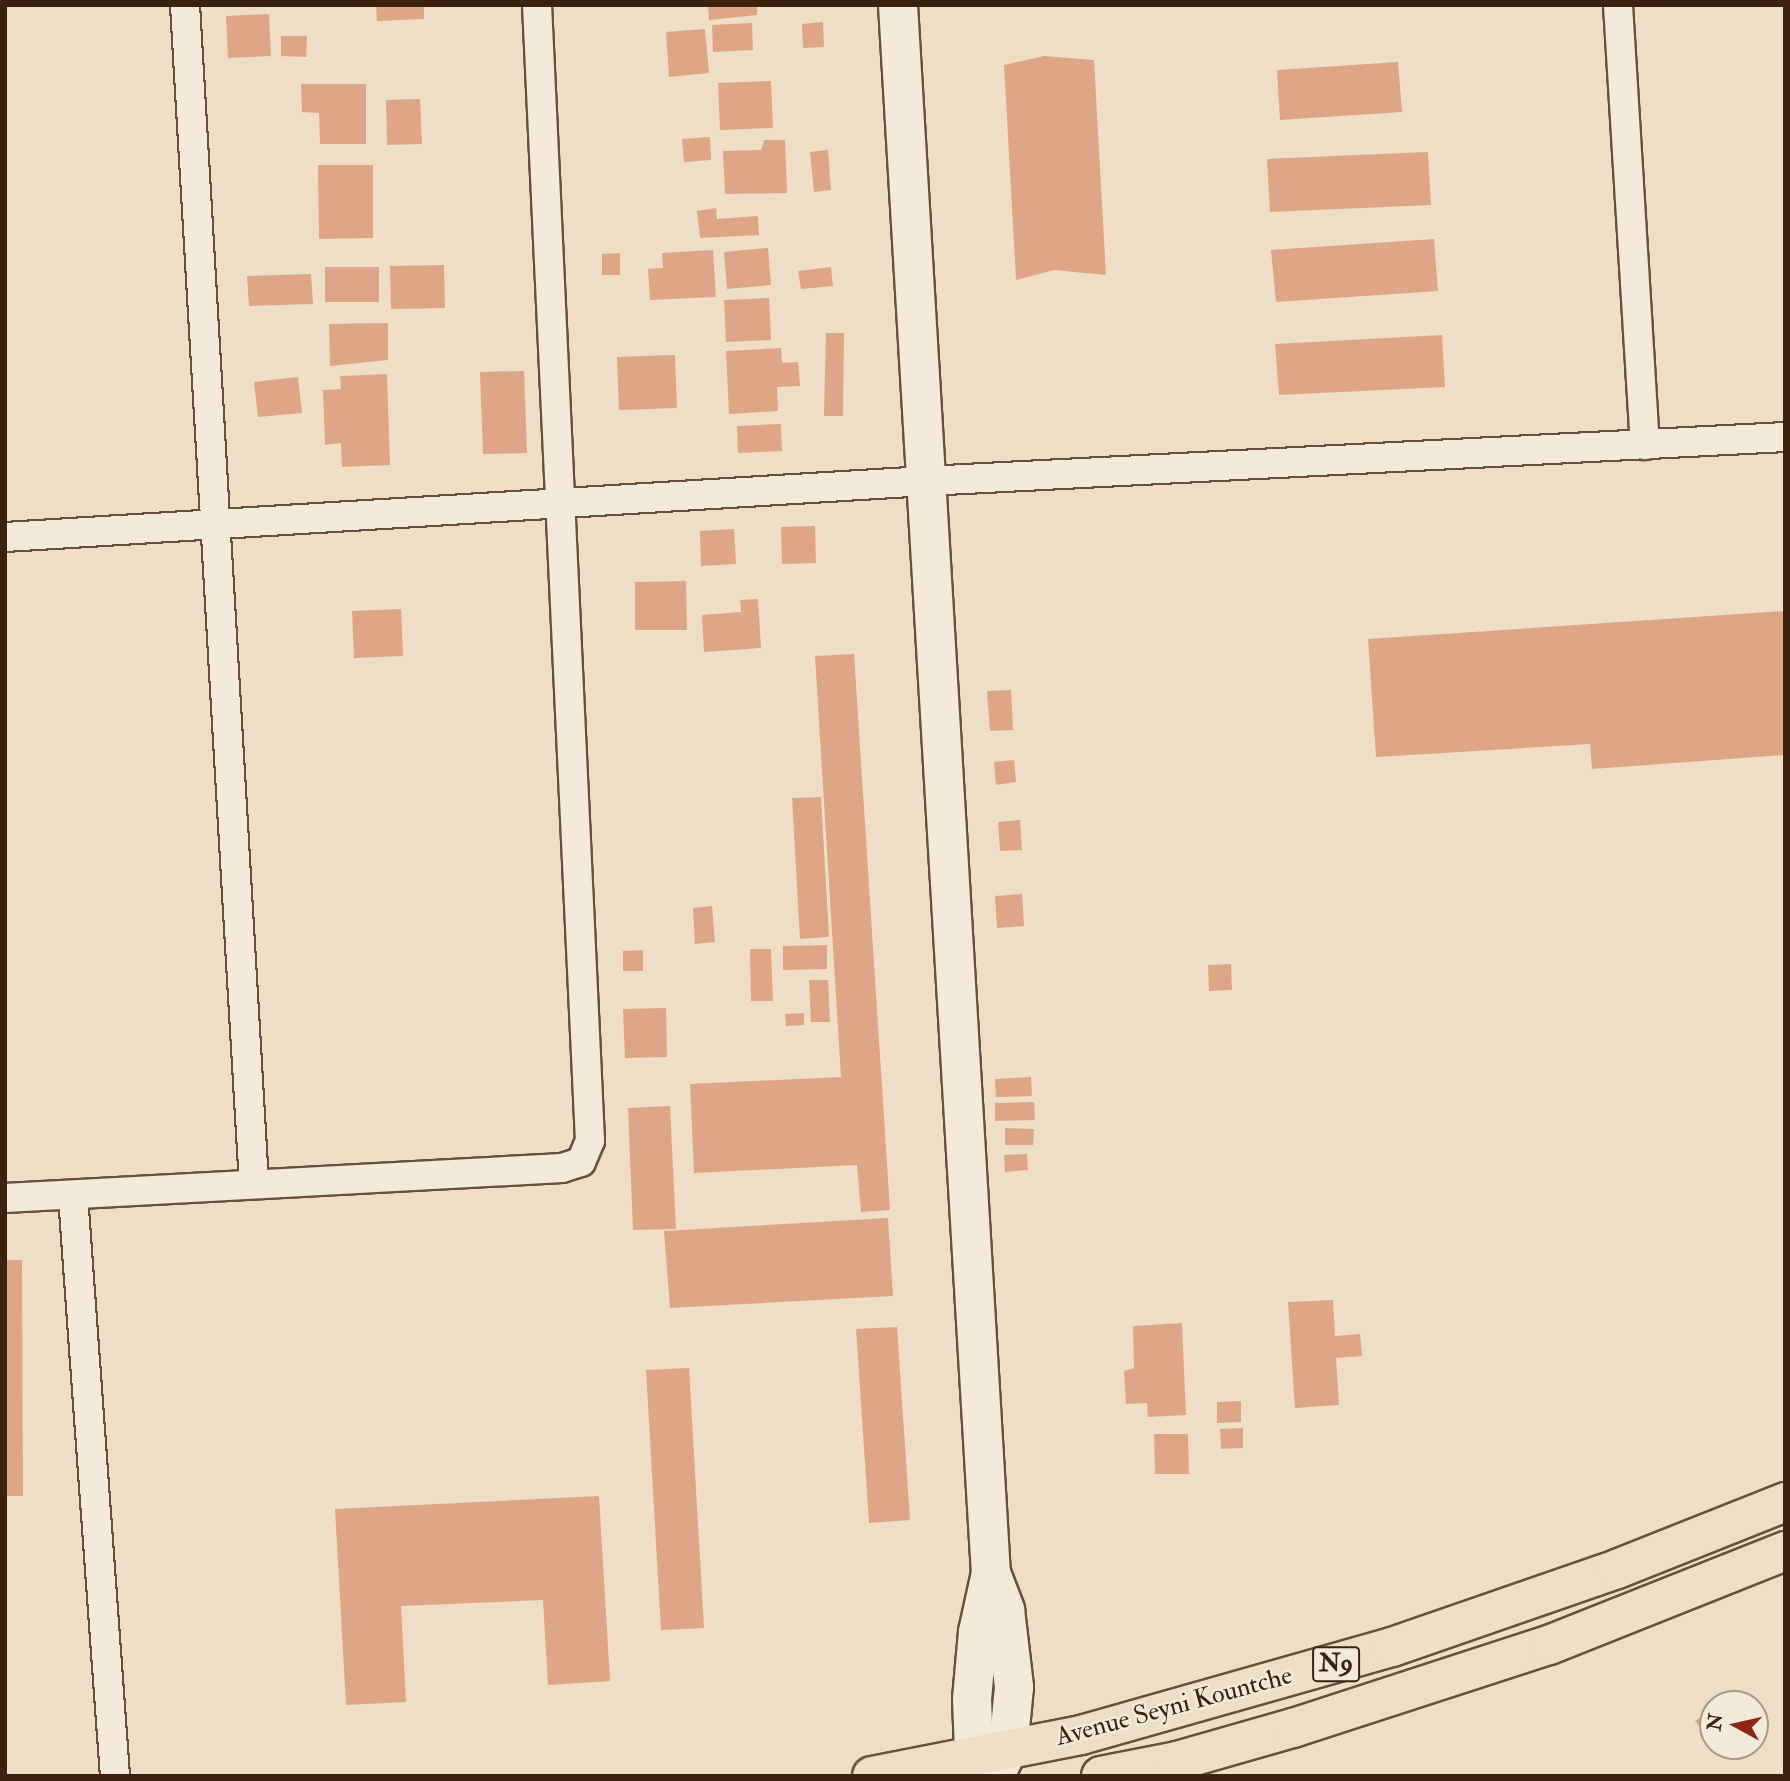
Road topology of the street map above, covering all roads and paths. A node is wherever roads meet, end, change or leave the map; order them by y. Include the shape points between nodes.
1 (185, 5) edge
2 (537, 5) edge
3 (898, 5) edge
4 (1618, 5) edge
5 (1785, 437) edge
6 (1645, 445) junction
7 (926, 481) junction
8 (563, 503) junction
9 (214, 525) junction
10 (5, 537) edge
11 (254, 1184) junction
12 (73, 1196) junction
13 (5, 1198) edge
14 (1785, 1502) edge
15 (1785, 1551) edge
16 (987, 1765) edge
17 (115, 1776) edge
18 (872, 1776) edge
19 (1101, 1776) edge

1 - 9 street
2 - 8 street
3 - 7 street
4 - 6 street
5 - 6 street
6 - 7 street
7 - 8 street
7 - 16 street via 991,1573 1005,1610 1014,1687
8 - 9 street
8 - 11 street via 590,1141 581,1162 562,1168
9 - 10 street
9 - 11 street
11 - 12 street
12 - 13 street
12 - 17 street
14 - 16 highway, Avenue Seyni Kountche / N9 via 1604,1574 1392,1647
15 - 19 highway, Avenue Seyni Kountche / N9 via 1549,1646 1293,1728 1177,1761
16 - 18 highway, Avenue Seyni Kountche / N9

